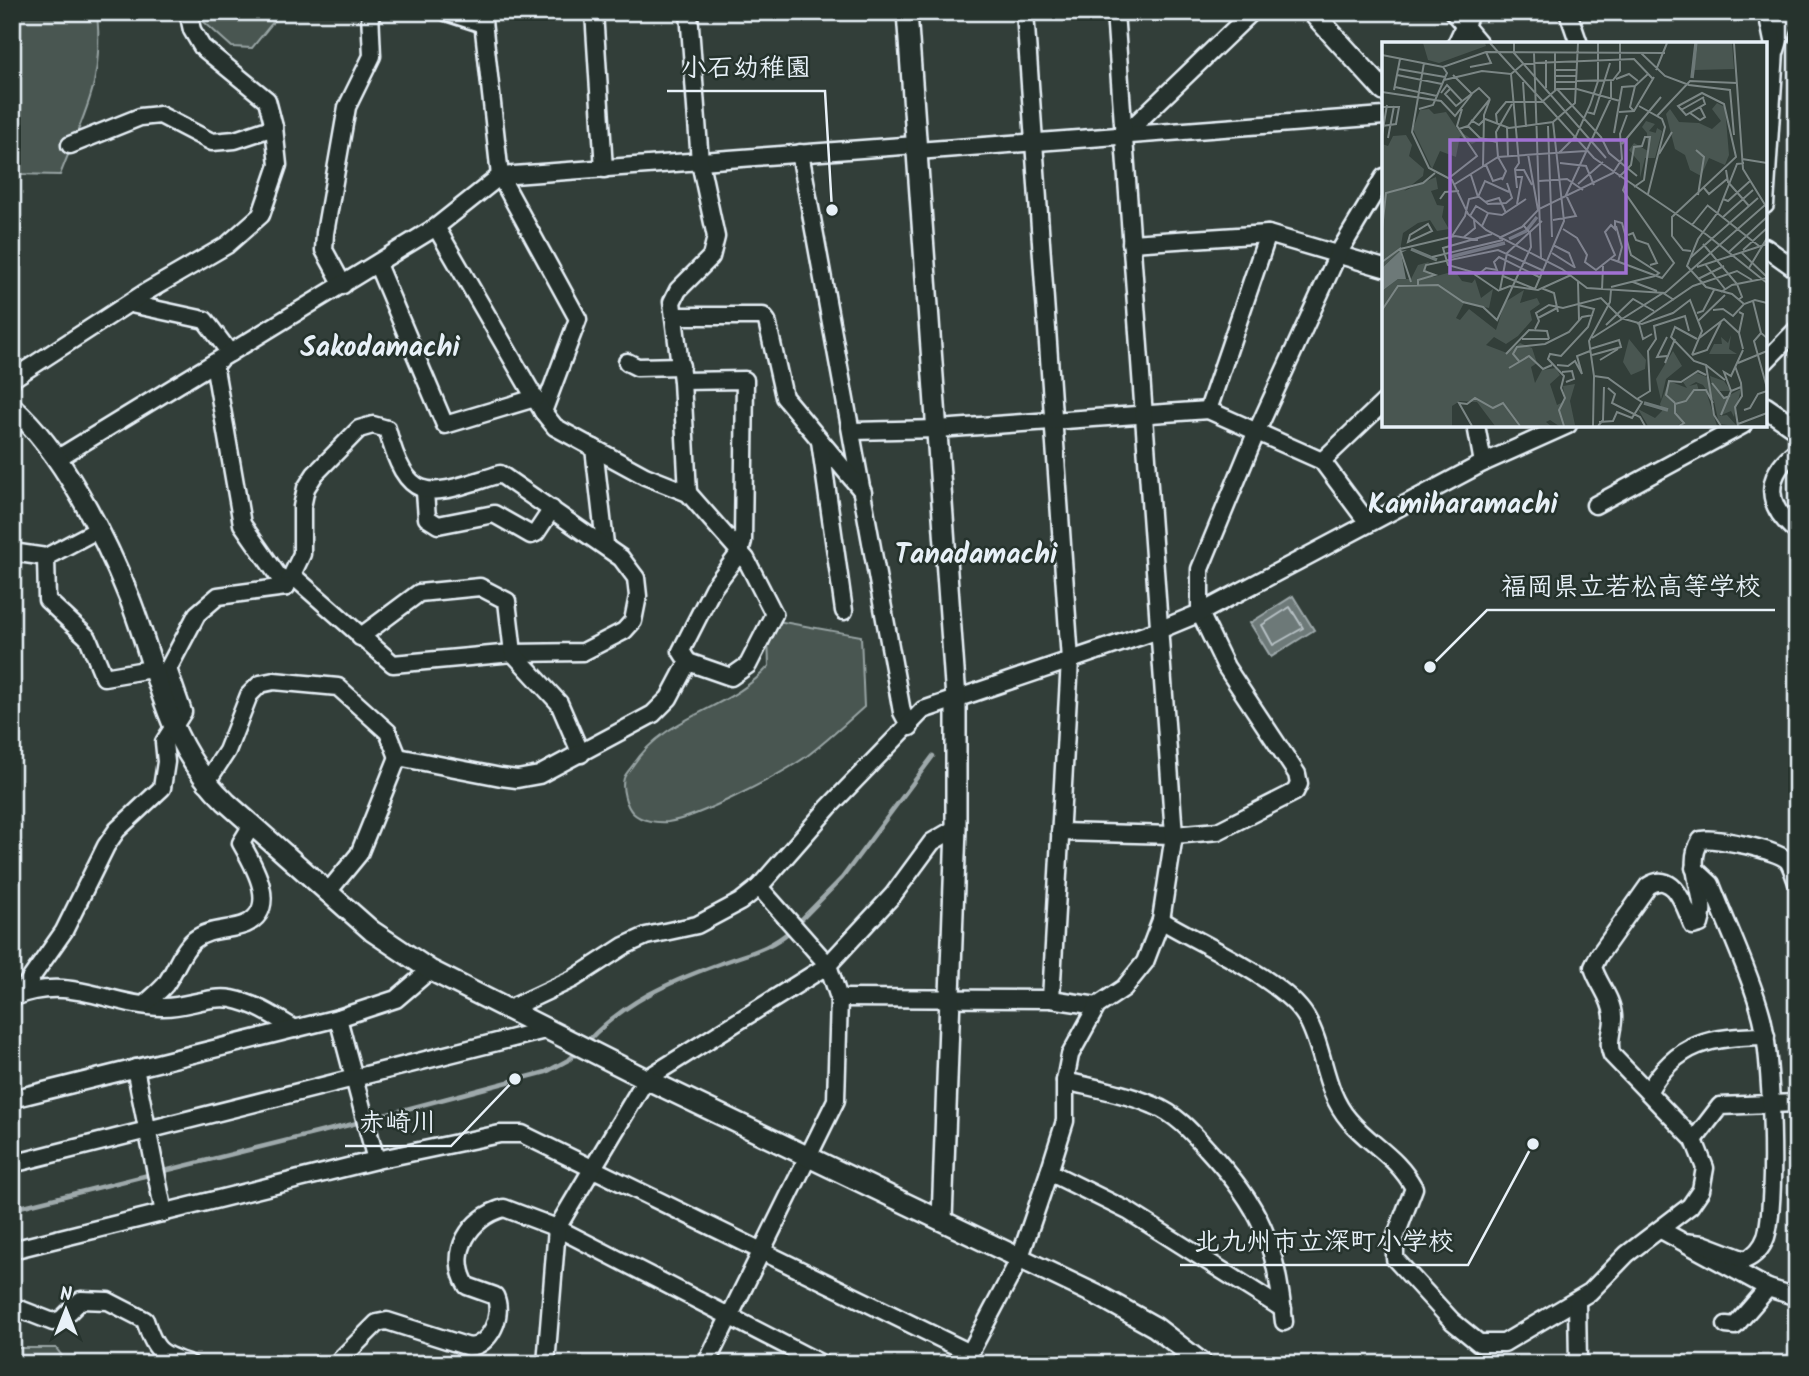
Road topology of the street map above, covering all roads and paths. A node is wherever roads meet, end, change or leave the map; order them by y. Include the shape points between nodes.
1 (188, 12) edge
2 (370, 12) edge
3 (446, 12) edge
4 (594, 12) edge
5 (689, 12) edge
6 (907, 12) edge
7 (1025, 12) edge
8 (1115, 12) edge
9 (1251, 12) edge
10 (1312, 12) edge
11 (1452, 12) edge
12 (1568, 12) edge
13 (1767, 12) edge
14 (1788, 12) edge
15 (483, 18) edge
16 (1468, 19) edge
17 (1457, 42) edge
18 (1479, 42) edge
19 (1578, 42) edge
20 (1775, 51) junction
21 (1382, 89) edge
22 (1382, 116) edge
23 (274, 127) junction
24 (1125, 135) junction
25 (1033, 142) junction
26 (70, 145) dead end
27 (917, 148) junction
28 (800, 153) junction
29 (699, 162) junction
30 (604, 169) junction
31 (1767, 174) edge
32 (500, 176) junction
33 (1382, 180) edge
34 (436, 226) junction
35 (1268, 234) junction
36 (1131, 243) junction
37 (1767, 248) edge
38 (1338, 254) junction
39 (377, 264) junction
40 (1382, 267) edge
41 (1797, 270) edge
42 (343, 285) junction
43 (131, 304) junction
44 (674, 316) junction
45 (1797, 329) edge
46 (230, 353) junction
47 (1767, 360) edge
48 (627, 362) dead end
49 (214, 363) junction
50 (682, 374) junction
51 (12, 379) edge
52 (1382, 404) edge
53 (539, 405) junction
54 (12, 407) edge
55 (1208, 410) junction
56 (1767, 410) edge
57 (1144, 415) junction
58 (1052, 421) junction
59 (1476, 427) edge
60 (1564, 427) edge
61 (1739, 427) edge
62 (938, 429) junction
63 (1797, 429) edge
64 (853, 431) junction
65 (1256, 433) junction
66 (820, 438) junction
67 (594, 448) junction
68 (1797, 450) edge
69 (58, 458) junction
70 (1322, 461) junction
71 (1483, 463) junction
72 (425, 492) junction
73 (688, 493) junction
74 (864, 494) junction
75 (1595, 505) dead end
76 (552, 509) junction
77 (1368, 523) junction
78 (97, 530) junction
79 (1797, 532) edge
80 (605, 544) junction
81 (12, 552) edge
82 (740, 552) junction
83 (46, 557) junction
84 (289, 581) junction
85 (844, 611) dead end
86 (1200, 613) junction
87 (1158, 630) junction
88 (360, 637) junction
89 (513, 653) junction
90 (1070, 660) junction
91 (688, 662) junction
92 (150, 669) junction
93 (956, 699) junction
94 (909, 727) junction
95 (174, 730) junction
96 (581, 754) junction
97 (398, 757) junction
98 (206, 783) junction
99 (252, 825) junction
100 (956, 828) junction
101 (1060, 832) junction
102 (1174, 835) junction
103 (1694, 868) junction
104 (1797, 882) edge
105 (759, 887) junction
106 (327, 893) junction
107 (1161, 920) junction
108 (828, 965) junction
109 (430, 970) junction
110 (15, 996) edge
111 (948, 996) junction
112 (839, 998) junction
113 (1051, 999) junction
114 (145, 1004) junction
115 (1097, 1006) junction
116 (509, 1009) junction
117 (338, 1018) junction
118 (295, 1029) junction
119 (549, 1029) junction
120 (1766, 1037) junction
121 (135, 1068) junction
122 (354, 1078) junction
123 (646, 1080) junction
124 (1065, 1081) junction
125 (1648, 1093) junction
126 (12, 1099) edge
127 (1770, 1103) junction
128 (1797, 1103) edge
129 (148, 1130) junction
130 (1694, 1140) junction
131 (807, 1157) junction
132 (376, 1160) junction
133 (12, 1164) edge
134 (592, 1165) junction
135 (1049, 1171) junction
136 (164, 1213) junction
137 (943, 1220) junction
138 (556, 1228) junction
139 (1661, 1230) junction
140 (1684, 1242) junction
141 (12, 1250) edge
142 (761, 1250) junction
143 (1019, 1260) junction
144 (1768, 1288) junction
145 (1797, 1297) edge
146 (1577, 1301) junction
147 (12, 1306) edge
148 (729, 1316) junction
149 (1726, 1325) dead end
150 (967, 1358) edge
151 (190, 1364) edge
152 (336, 1364) edge
153 (546, 1364) edge
154 (706, 1364) edge
155 (822, 1364) edge
156 (1203, 1364) edge
157 (1578, 1364) edge

1 - 23 street via 202,47 267,100
2 - 42 street via 372,56 347,107 325,233 324,250
3 - 15 street
4 - 30 street
5 - 29 street
6 - 27 street
7 - 25 street
8 - 24 street
9 - 24 street
10 - 21 street
11 - 16 street
12 - 19 street
13 - 20 street
14 - 20 street
15 - 32 street
16 - 17 street
16 - 18 street
20 - 31 street
22 - 24 street
23 - 26 street via 212,142 160,115 140,117
23 - 43 street via 278,165 261,215 227,245
24 - 25 street
24 - 36 street
25 - 27 street
25 - 58 street
27 - 28 street
27 - 62 street
28 - 29 street
28 - 64 street
29 - 30 street
29 - 44 street via 716,237 711,257 678,290 672,302
30 - 32 street
32 - 34 street
32 - 53 street via 578,318
33 - 38 street
34 - 39 street
34 - 53 street
35 - 36 street
35 - 38 street
35 - 55 street
36 - 57 street
37 - 41 street
38 - 40 street
38 - 65 street
39 - 42 street
39 - 53 street via 445,425
42 - 46 street
43 - 46 street via 205,320
43 - 51 street
44 - 50 street
44 - 66 street via 763,316 783,397
45 - 47 street
46 - 49 street
48 - 50 street
49 - 69 street
49 - 84 street via 242,524
50 - 73 street
50 - 82 street via 746,380
52 - 70 street
53 - 67 street via 555,428
54 - 69 street
55 - 57 street
55 - 65 street
56 - 63 street
57 - 58 street
57 - 87 street
58 - 62 street
58 - 90 street
59 - 71 street
60 - 71 street
61 - 75 street
62 - 64 street
62 - 93 street
64 - 74 street
65 - 70 street
65 - 86 street via 1200,569
66 - 74 street
66 - 85 street
67 - 73 street
67 - 80 street
68 - 79 street via 1773,479 1772,498 1780,518
69 - 78 street
70 - 77 street
71 - 77 street
72 - 76 street via 437,493 500,474
72 - 76 street via 427,517 438,525 494,514 530,535
72 - 84 street via 400,468 387,429 373,425 359,429 306,488 302,554
73 - 82 street
74 - 94 street via 902,712
76 - 80 street
77 - 86 street
78 - 83 street
78 - 92 street via 130,598
80 - 89 street via 636,578 633,621 583,652
81 - 83 street
82 - 91 street via 713,588 681,651
82 - 91 street via 778,614 748,665 731,677
83 - 92 street via 47,600 88,638 104,677
84 - 88 street
84 - 95 street via 218,596 197,614 168,669 183,712
86 - 87 street
86 - 102 street via 1226,667 1297,774 1299,784 1295,792 1218,831
87 - 90 street
87 - 102 street
88 - 89 street via 393,664
88 - 89 street via 419,593 480,587 507,601
89 - 96 street via 559,703
90 - 93 street
90 - 101 street
91 - 96 street via 670,698 653,715
92 - 95 street
93 - 94 street via 923,710
93 - 100 street
94 - 105 street via 829,807
95 - 98 street
95 - 110 street via 164,742 162,788 117,830 64,931
96 - 97 street via 539,775 517,779
97 - 98 street via 388,732 338,687 274,681 260,684 249,695 228,751
97 - 106 street via 359,853
98 - 99 street
99 - 106 street
99 - 114 street via 241,843 259,873 263,893 258,911 247,923 201,935 191,943 164,987
100 - 108 street via 932,842 893,895
100 - 111 street
101 - 102 street
101 - 113 street
102 - 107 street
103 - 104 street via 1696,848 1701,840 1712,838 1787,859
103 - 120 street via 1711,884
103 - 125 street via 1703,914 1700,924 1693,926 1676,888 1655,881 1593,967 1613,1017 1608,1048
105 - 108 street
105 - 116 street via 720,915 646,936 573,979
106 - 109 street
107 - 115 street via 1145,962 1124,988
107 - 146 street via 1272,982 1305,1017 1333,1097 1349,1120 1403,1168 1414,1188 1395,1238 1395,1259 1452,1321 1479,1343 1504,1343
108 - 112 street
108 - 123 street
109 - 116 street
109 - 117 street via 396,999
110 - 114 street via 80,989
111 - 112 street
111 - 113 street
111 - 137 street
112 - 131 street via 836,1100
113 - 115 street
114 - 118 street via 163,1007 228,998 256,1005
115 - 124 street via 1070,1055
116 - 119 street
117 - 118 street
117 - 122 street
118 - 121 street
119 - 122 street
119 - 123 street
120 - 125 street via 1722,1037 1683,1051 1661,1070
120 - 127 street
121 - 126 street
121 - 129 street
122 - 129 street
122 - 132 street
123 - 131 street
123 - 134 street
124 - 135 street via 1065,1121
124 - 135 street via 1154,1105 1181,1120 1244,1189 1261,1218 1281,1285 1283,1315 1128,1211
125 - 130 street
127 - 128 street
127 - 130 street via 1720,1106
127 - 140 street via 1771,1190 1766,1238 1754,1256 1745,1260
129 - 133 street
129 - 136 street
130 - 139 street via 1705,1168 1701,1190 1690,1206
131 - 137 street
131 - 142 street
132 - 134 street via 500,1134 522,1134
132 - 136 street
134 - 138 street
134 - 142 street
135 - 143 street
136 - 141 street
137 - 143 street
138 - 148 street
138 - 152 street via 504,1208 478,1220 467,1234 458,1261 461,1276 467,1286 495,1296 499,1309 487,1341 480,1347 469,1348 387,1321 377,1324
138 - 153 street
139 - 140 street
139 - 146 street via 1627,1254
140 - 144 street
142 - 148 street
142 - 150 street
143 - 150 street
143 - 156 street via 1155,1327
144 - 145 street
144 - 149 street via 1735,1326
146 - 157 street
147 - 151 street via 53,1322 81,1300 108,1301 145,1320 163,1356
148 - 154 street
148 - 155 street

